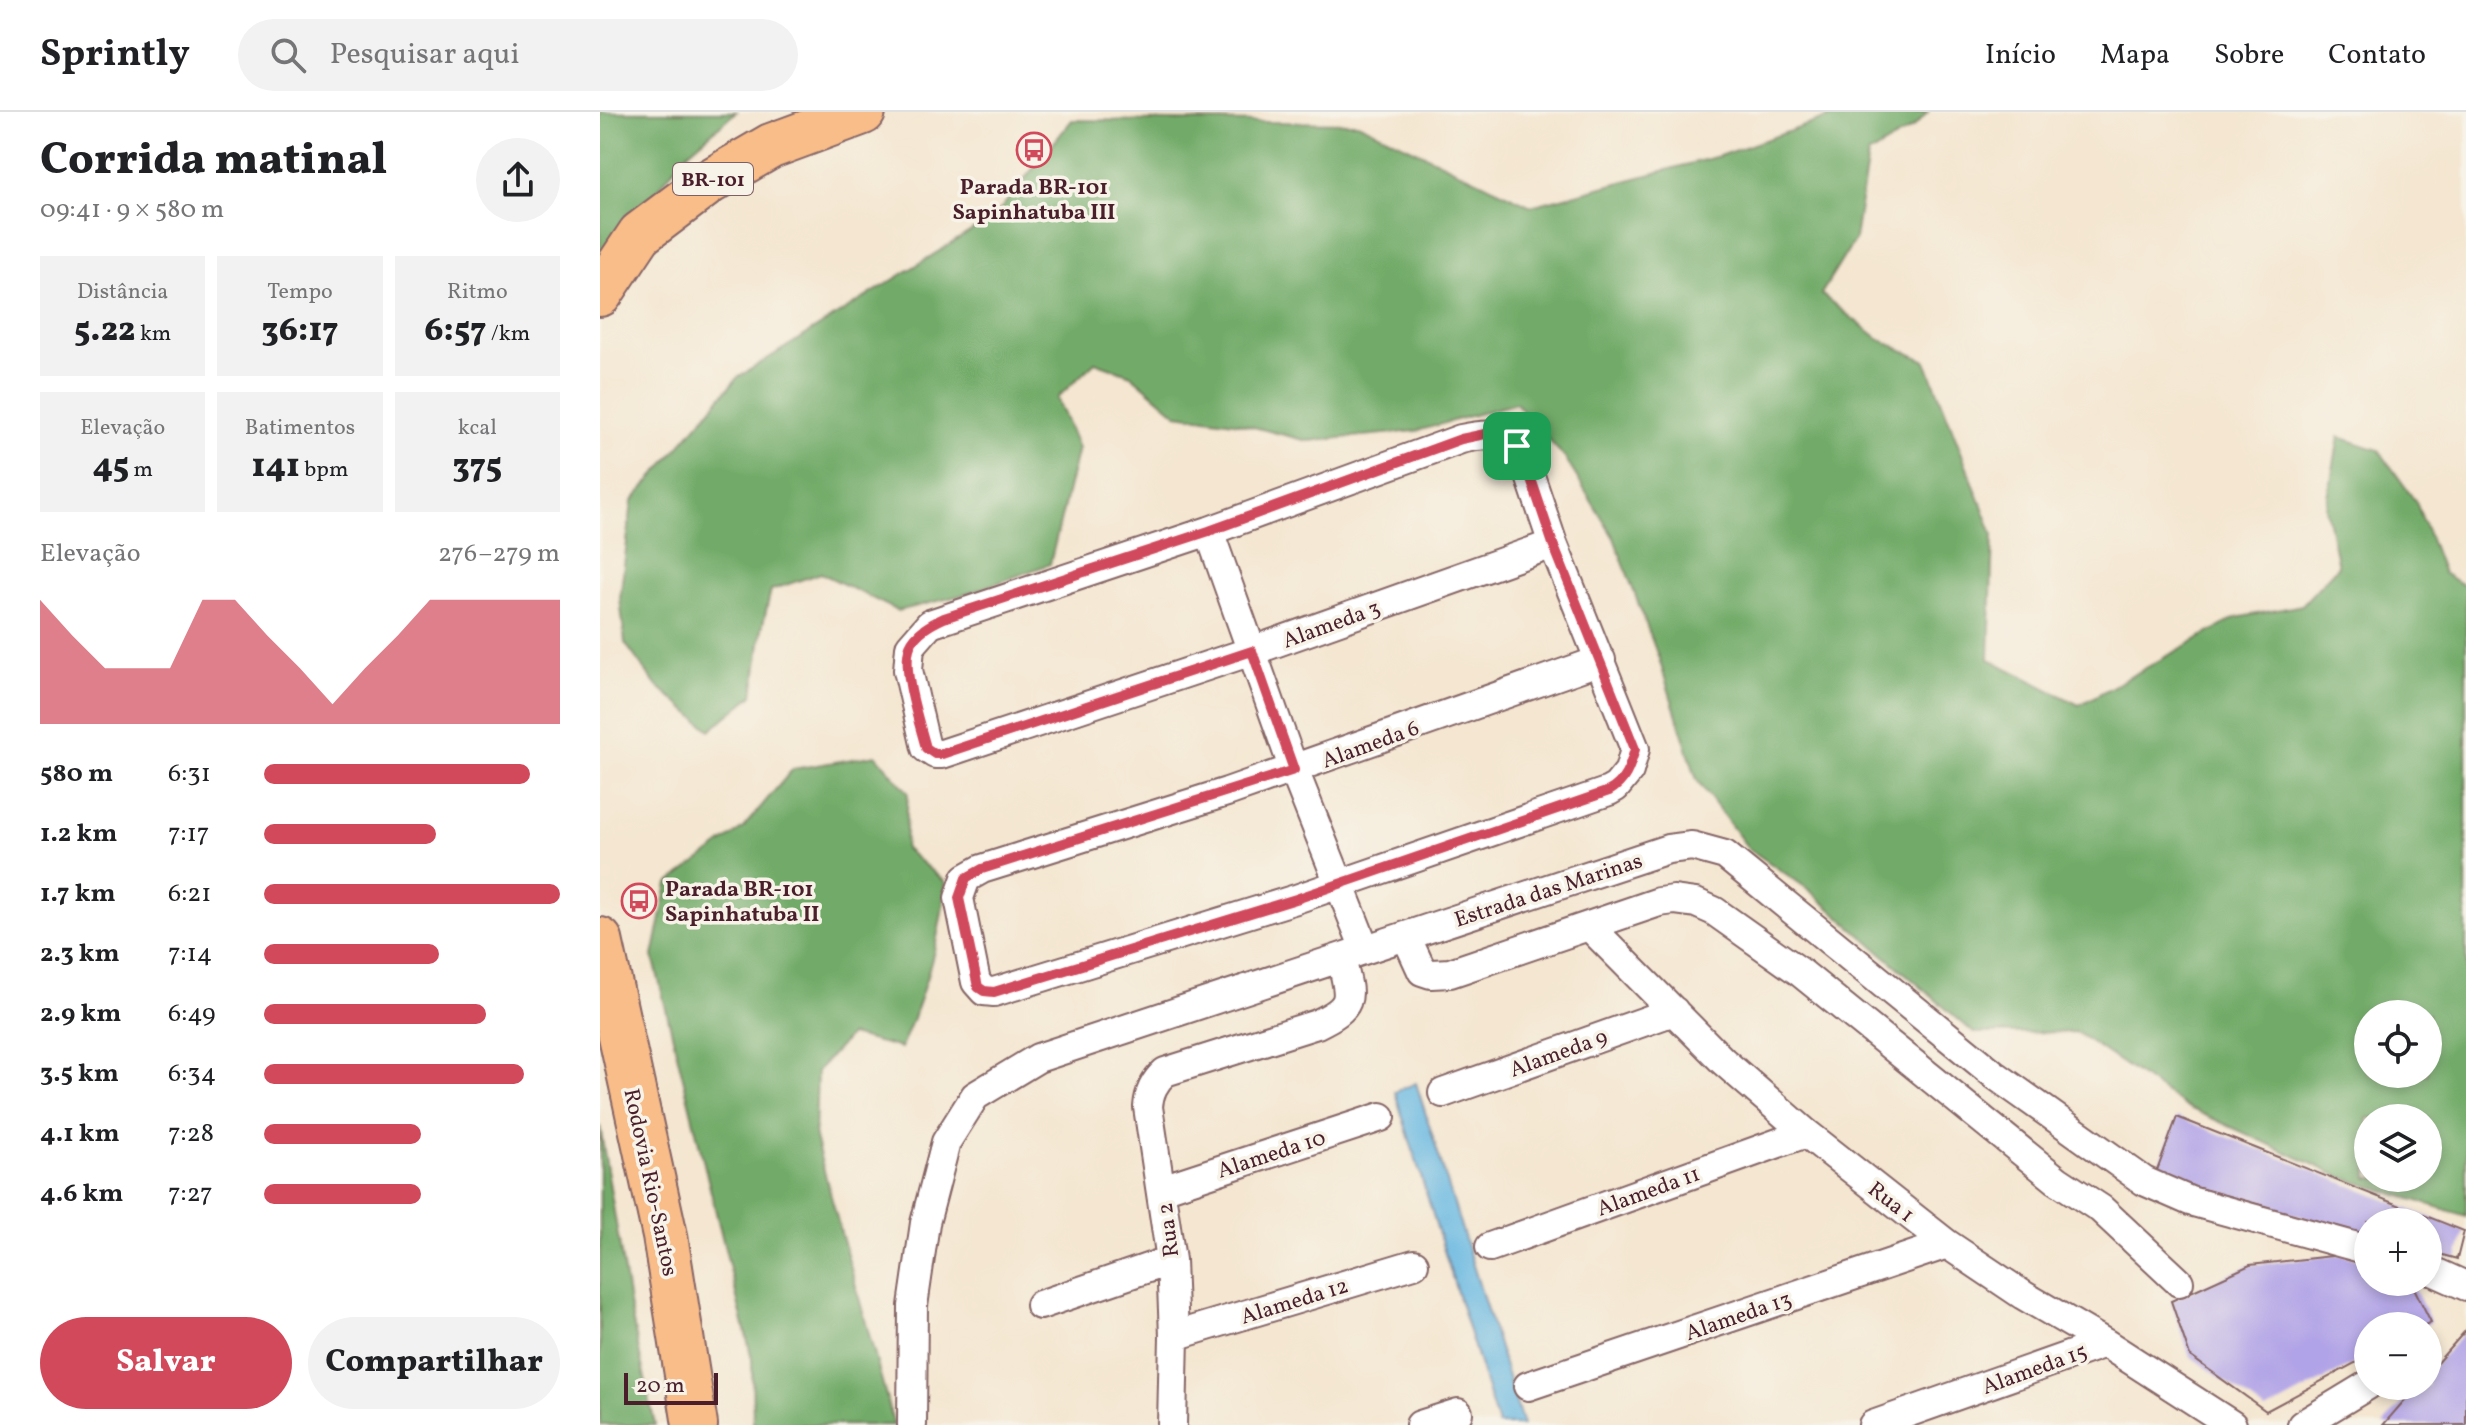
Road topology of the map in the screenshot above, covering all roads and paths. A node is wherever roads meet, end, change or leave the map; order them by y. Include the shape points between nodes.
1 (863, 112) edge
2 (600, 294) edge
3 (1209, 531) junction
4 (1553, 544) junction
5 (1252, 651) junction
6 (1601, 660) junction
7 (1294, 770) junction
8 (1338, 883) junction
9 (1590, 927) junction
10 (1406, 936) junction
11 (600, 940) edge
12 (1353, 954) junction
13 (1674, 1011) junction
14 (1443, 1093) dead end
15 (1381, 1117) dead end
16 (1806, 1133) junction
17 (1162, 1189) junction
18 (1947, 1244) junction
19 (2354, 1246) edge
20 (1490, 1247) dead end
21 (1171, 1260) junction
22 (1414, 1264) dead end
23 (2442, 1275) edge
24 (2179, 1282) dead end
25 (2466, 1286) edge
26 (1040, 1305) dead end
27 (1174, 1336) junction
28 (2105, 1343) junction
29 (1528, 1386) dead end
30 (2354, 1393) edge
31 (1458, 1413) dead end
32 (695, 1425) edge
33 (912, 1425) edge
34 (1172, 1425) edge
35 (1420, 1425) edge
36 (1873, 1425) edge
37 (2232, 1425) edge
38 (2302, 1425) edge

1 - 2 highway, BR-101 via 771,146 709,182 640,234
3 - 4 street via 1485,434 1517,446
3 - 5 street, Rua 2
3 - 5 street, Alameda 3 via 930,624 910,647 908,670 926,748 942,754
4 - 5 street, Alameda 3
4 - 6 street
5 - 7 street, Rua 2
6 - 7 street, Alameda 6
6 - 8 street via 1635,749 1629,771 1616,787
7 - 8 street, Rua 2
7 - 8 street, Alameda 6 via 966,878 959,898 976,982 994,992
8 - 12 street, Rua 2
9 - 10 street via 1450,973 1431,974 1422,971
9 - 13 street, Rua 1
9 - 24 street via 1674,900 1714,911 1800,972 2057,1180 2101,1209
10 - 12 street, Estrada das Marinas
10 - 19 street, Estrada das Marinas via 1668,849 1692,846 1725,855 1995,1075 2144,1181 2190,1201
11 - 32 highway, Rodovia Rio-Santos via 665,1236
12 - 17 street, Rua 2 via 1347,1004 1339,1013 1157,1079 1148,1107
12 - 33 street, Estrada das Marinas via 1038,1058 975,1096 946,1142 925,1223 913,1306
13 - 14 street, Alameda 9
13 - 16 street, Rua 1
15 - 17 street, Alameda 10
16 - 18 street, Rua 1
16 - 20 street, Alameda 11
17 - 21 street, Rua 2
18 - 28 street, Rua 1
18 - 29 street, Alameda 13
21 - 26 street
21 - 27 street, Rua 2
22 - 27 street, Alameda 12
23 - 25 street
27 - 34 street, Rua 2
28 - 36 street, Alameda 15
28 - 37 street, Rua 1
30 - 38 street
31 - 35 street

